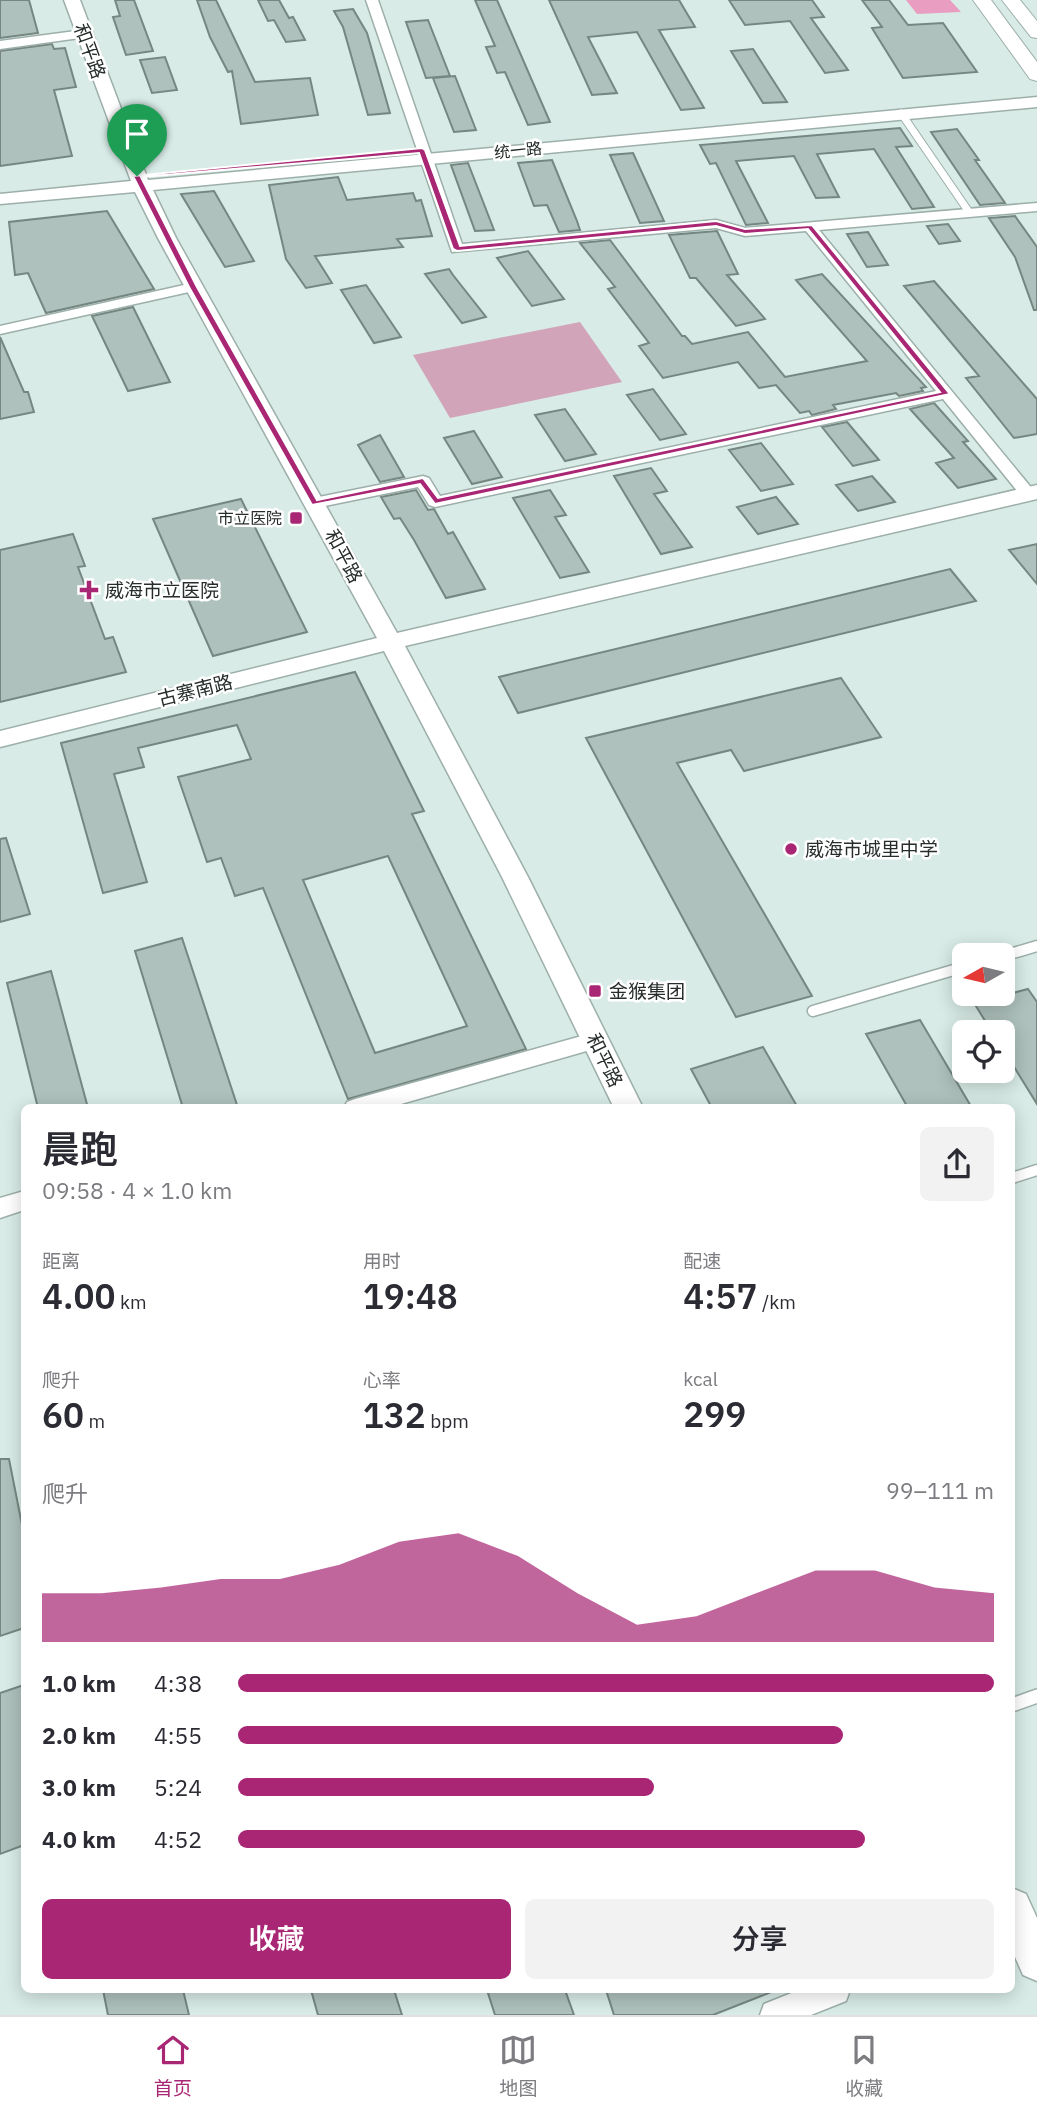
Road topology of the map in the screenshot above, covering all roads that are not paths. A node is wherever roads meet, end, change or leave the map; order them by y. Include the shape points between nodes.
1 (72, 0) edge
2 (372, 0) edge
3 (982, 0) edge
4 (1011, 0) edge
5 (1017, 0) edge
6 (1037, 33) edge
7 (83, 34) junction
8 (0, 45) edge
9 (1037, 75) edge
10 (1037, 94) edge
11 (1037, 102) edge
12 (901, 114) junction
13 (423, 155) junction
14 (139, 180) junction
15 (0, 189) edge
16 (0, 199) edge
17 (1037, 207) edge
18 (969, 212) junction
19 (810, 226) junction
20 (193, 287) junction
21 (0, 330) edge
22 (946, 394) junction
23 (1032, 493) edge
24 (315, 503) junction
25 (390, 642) junction
26 (0, 739) edge
27 (1037, 946) edge
28 (1015, 952) edge
29 (952, 970) edge
30 (813, 1011) dead end
31 (596, 1040) junction
32 (369, 1104) edge
33 (627, 1104) edge
34 (1037, 1170) edge
35 (1015, 1177) edge
36 (21, 1202) edge
37 (0, 1208) edge
38 (1037, 1696) edge
39 (1015, 1703) edge
40 (1015, 1919) edge
41 (1037, 1961) edge
42 (828, 1993) edge
43 (775, 2015) edge

1 - 7 street, 和平路
2 - 13 street
3 - 9 main road
4 - 5 street
4 - 6 main road
7 - 8 street
7 - 14 street, 和平路
10 - 13 street, 统一路
11 - 12 street, 统一路
12 - 13 street, 统一路
12 - 18 lane
13 - 14 street, 统一路
13 - 19 street via 457,249 716,224 745,232
14 - 15 street, 统一路
14 - 16 street, 统一路
14 - 20 street, 和平路
17 - 18 street
18 - 19 street
19 - 22 street
20 - 21 street
20 - 24 street, 和平路
22 - 23 street
22 - 24 street via 435,502 423,481
23 - 25 street, 古寨南路
24 - 25 street, 和平路
25 - 26 street, 古寨南路
25 - 31 street, 和平路
27 - 28 lane
29 - 30 lane
31 - 32 street
31 - 33 street, 和平路
34 - 35 lane
36 - 37 street
38 - 39 lane
40 - 41 street
42 - 43 street

